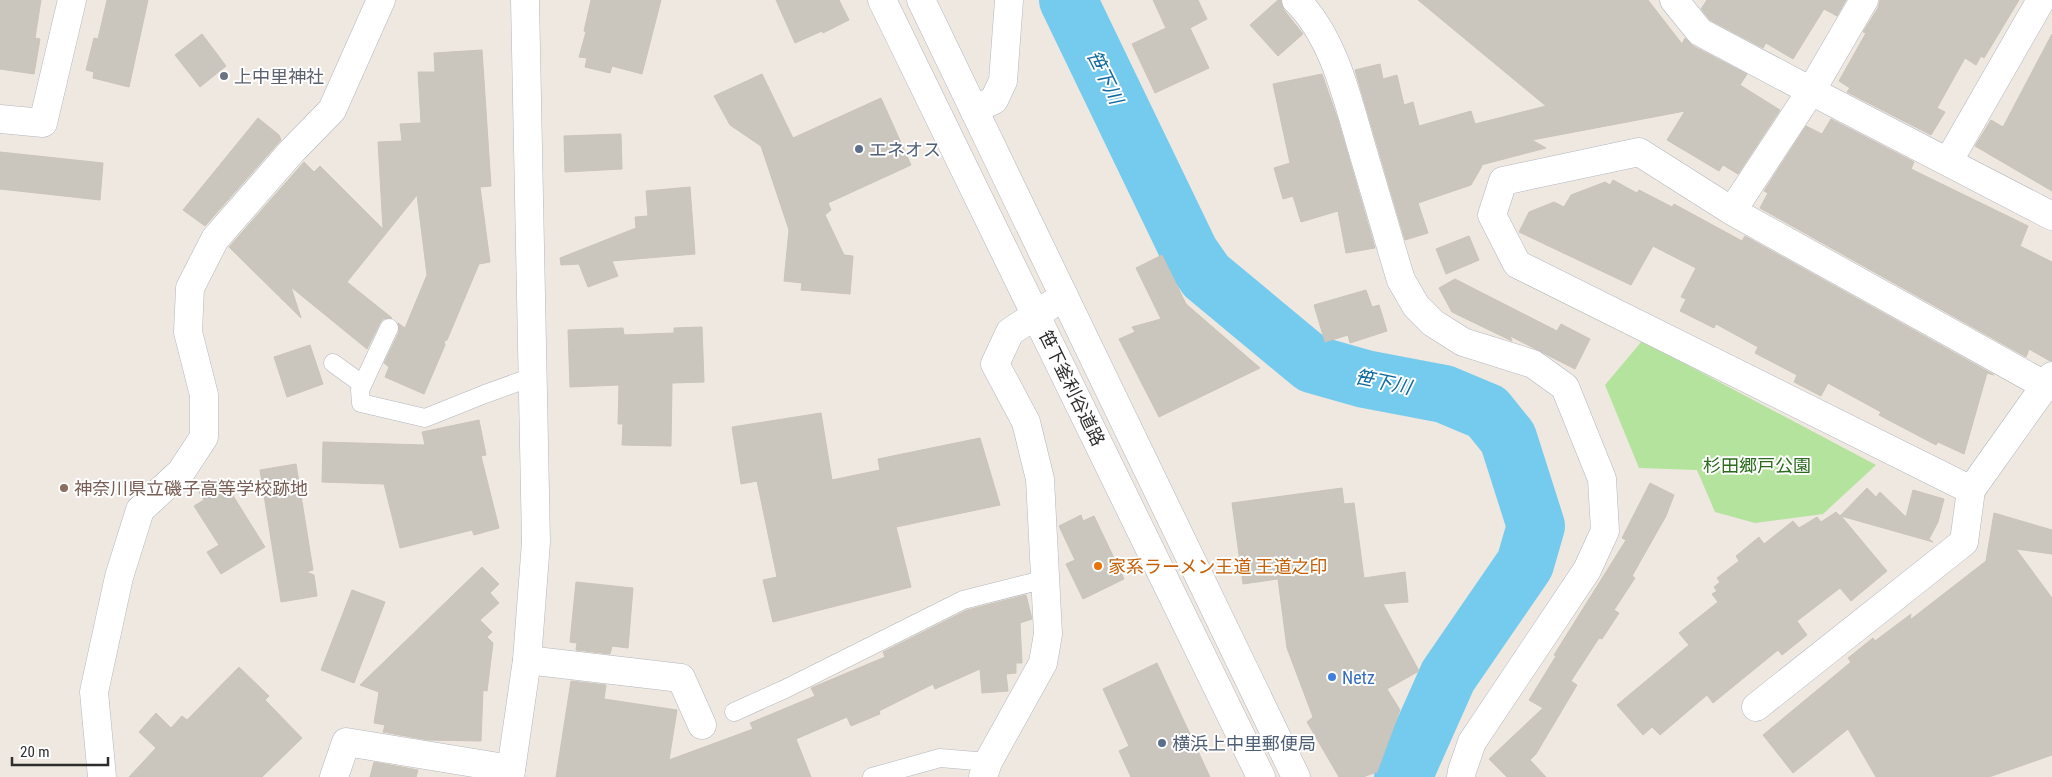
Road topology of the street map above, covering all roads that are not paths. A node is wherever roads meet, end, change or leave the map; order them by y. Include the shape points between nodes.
1 (72, 0) edge
2 (382, 0) edge
3 (525, 0) edge
4 (882, 0) edge
5 (921, 0) edge
6 (1009, 0) edge
7 (1296, 0) edge
8 (1674, 0) edge
9 (1864, 0) edge
10 (2041, 0) edge
11 (1811, 92) junction
12 (974, 110) junction
13 (0, 118) edge
14 (1948, 162) junction
15 (1732, 211) junction
16 (2052, 216) edge
17 (1064, 296) junction
18 (1036, 315) junction
19 (389, 328) dead end
20 (333, 363) dead end
21 (532, 377) junction
22 (2049, 381) edge
23 (362, 384) junction
24 (1971, 490) junction
25 (1046, 578) junction
26 (527, 660) junction
27 (1756, 707) dead end
28 (734, 712) dead end
29 (702, 725) dead end
30 (986, 769) edge
31 (510, 773) edge
32 (102, 777) edge
33 (334, 777) edge
34 (872, 777) edge
35 (1260, 777) edge
36 (1296, 777) edge
37 (1461, 777) edge

1 - 13 street via 43,123
2 - 32 street via 332,110 215,239 190,288 188,332 204,395 204,437 181,472 140,510 119,577 94,692
3 - 21 street
4 - 18 street, 笹下釜利谷道路
5 - 12 street, 笹下釜利谷道路
6 - 12 street via 1003,81 994,100
7 - 37 street via 1308,12 1328,46 1350,107 1401,280 1416,306 1434,323 1463,342 1533,364 1565,387 1602,479 1605,531 1587,570 1472,742
8 - 11 street via 1700,32
9 - 11 street
10 - 14 street
11 - 14 street
11 - 15 street
12 - 17 street, 笹下釜利谷道路
14 - 16 street
15 - 22 street
15 - 24 street via 1639,152 1503,181 1492,215 1517,264
17 - 18 street
17 - 36 street, 笹下釜利谷道路
18 - 25 street via 1010,332 996,364 1026,422 1040,479
18 - 35 street, 笹下釜利谷道路
19 - 23 lane
20 - 23 lane
21 - 23 lane via 425,418 361,404
21 - 26 street via 536,542
22 - 24 street
24 - 27 street via 1964,542
25 - 28 lane via 962,600
25 - 30 street via 1048,634 1043,663
26 - 29 street via 681,678
26 - 31 street
30 - 34 lane via 940,758
31 - 33 street via 346,742

